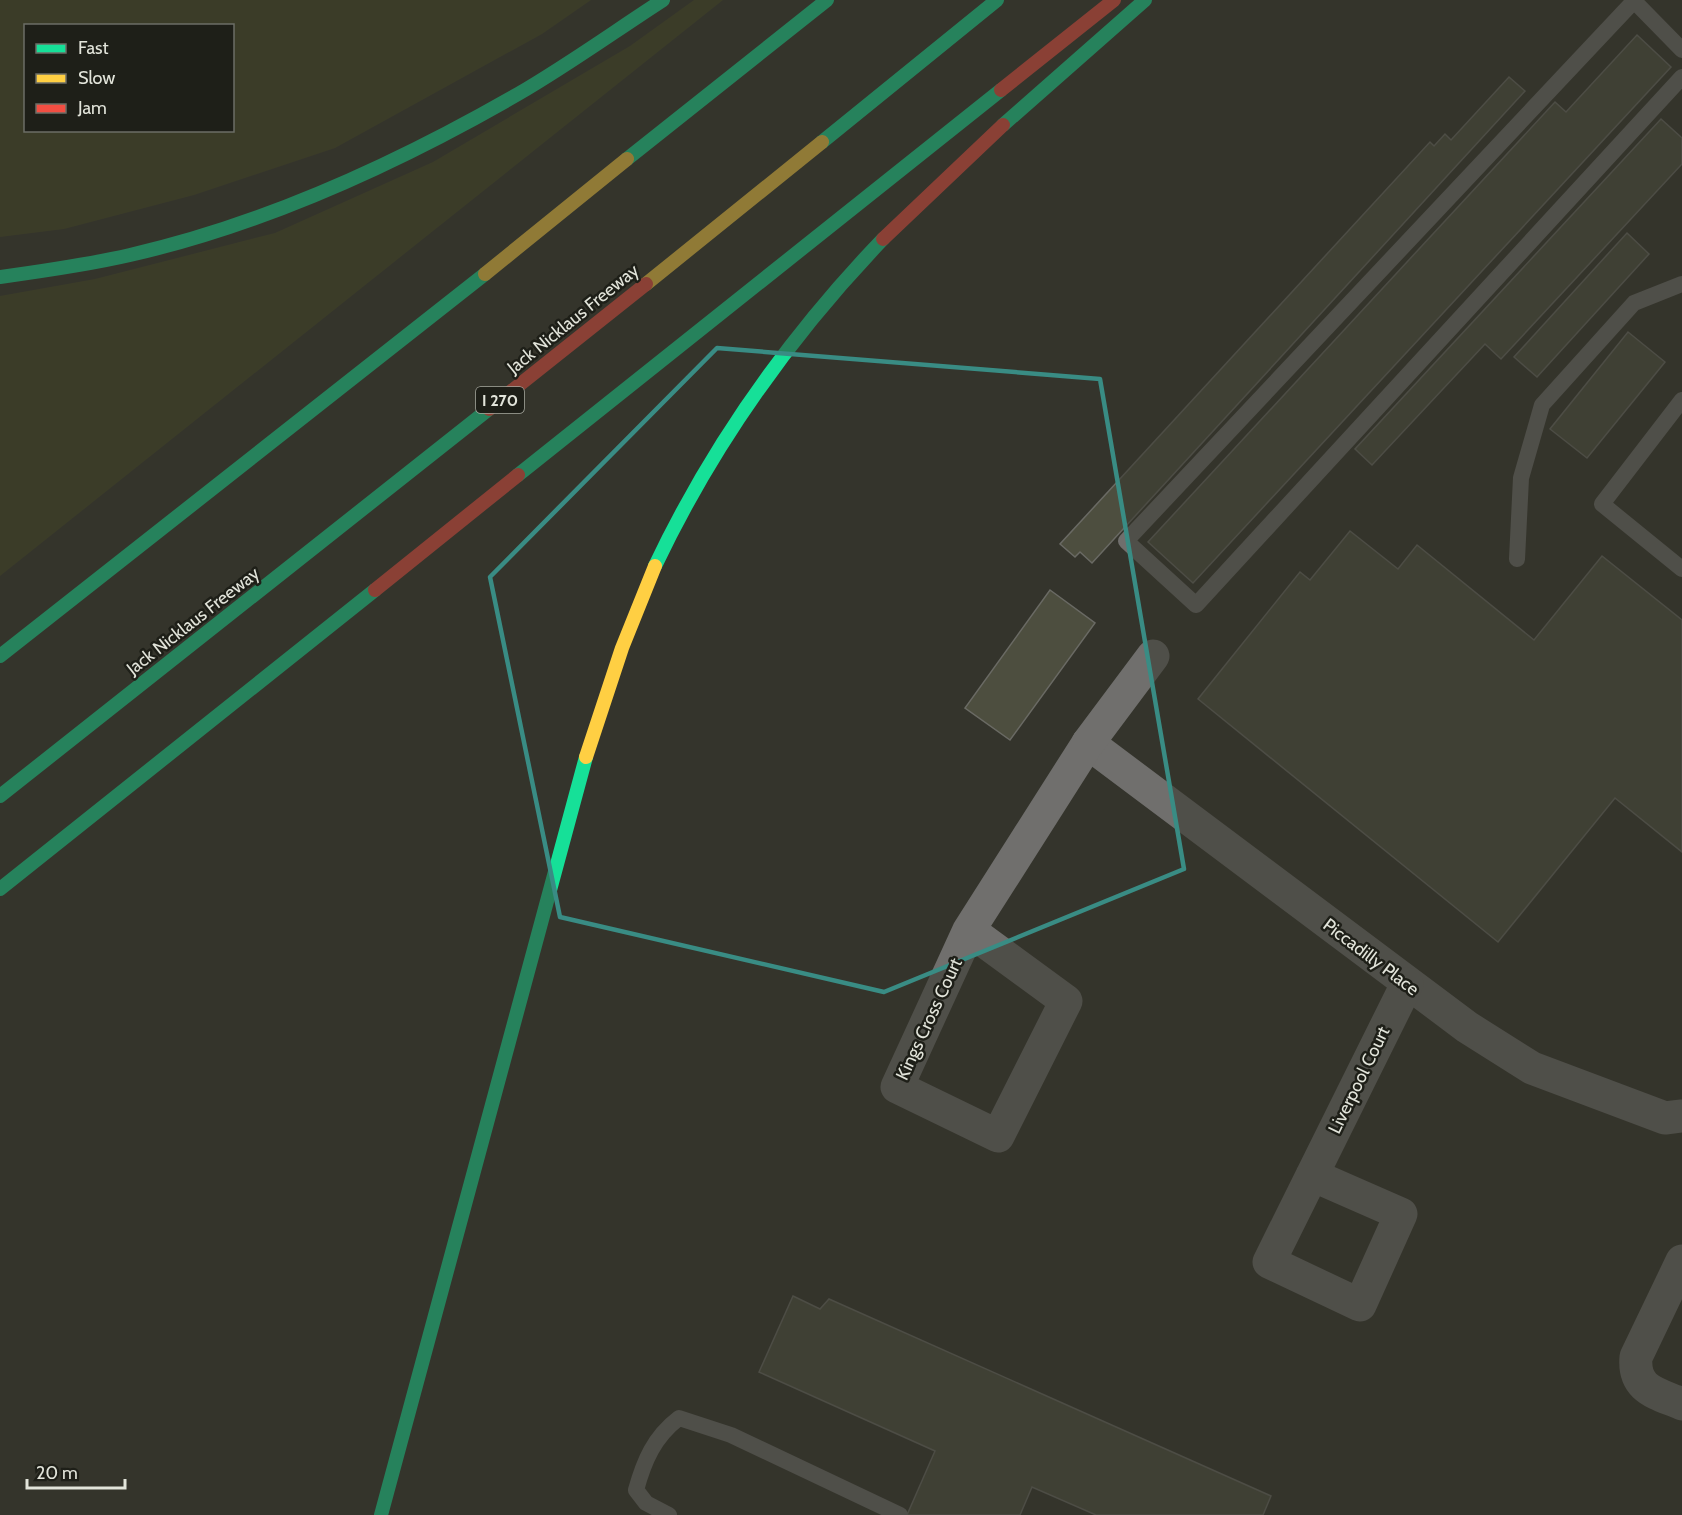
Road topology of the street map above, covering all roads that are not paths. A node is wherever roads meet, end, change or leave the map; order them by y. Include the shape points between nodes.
1 (663, 0) edge
2 (827, 0) edge
3 (997, 0) edge
4 (1114, 0) edge
5 (1145, 0) edge
6 (1682, 50) edge
7 (1682, 77) edge
8 (0, 277) edge
9 (1682, 284) edge
10 (1682, 400) edge
11 (1517, 559) dead end
12 (1682, 568) edge
13 (0, 656) edge
14 (1153, 656) dead end
15 (1088, 743) junction
16 (0, 796) edge
17 (0, 889) edge
18 (969, 930) junction
19 (1407, 984) junction
20 (1682, 1116) edge
21 (1312, 1175) dead end
22 (1682, 1261) edge
23 (1682, 1404) edge
24 (381, 1515) edge
25 (669, 1515) edge
26 (900, 1515) edge

1 - 8 highway via 499,104 323,193 158,250
2 - 13 highway via 444,308
3 - 16 highway, Jack Nicklaus Freeway / I 270 via 603,319
4 - 17 highway
5 - 24 highway via 888,235 773,367 696,486 643,593 596,723
6 - 7 lane via 1634,1 1126,541 1196,605
9 - 11 lane via 1634,303 1542,405 1521,478
10 - 12 lane via 1602,504
14 - 15 street, Kings Cross Court
15 - 18 street, Kings Cross Court
15 - 19 street, Piccadilly Place
18 - 18 street, Kings Cross Court via 897,1087 998,1136 1066,1001
19 - 20 street, Piccadilly Place via 1532,1068 1665,1118
19 - 21 street, Liverpool Court
22 - 23 street via 1636,1357 1635,1371 1640,1383
25 - 26 lane via 646,1503 636,1490 648,1454 663,1430 679,1418 730,1435

